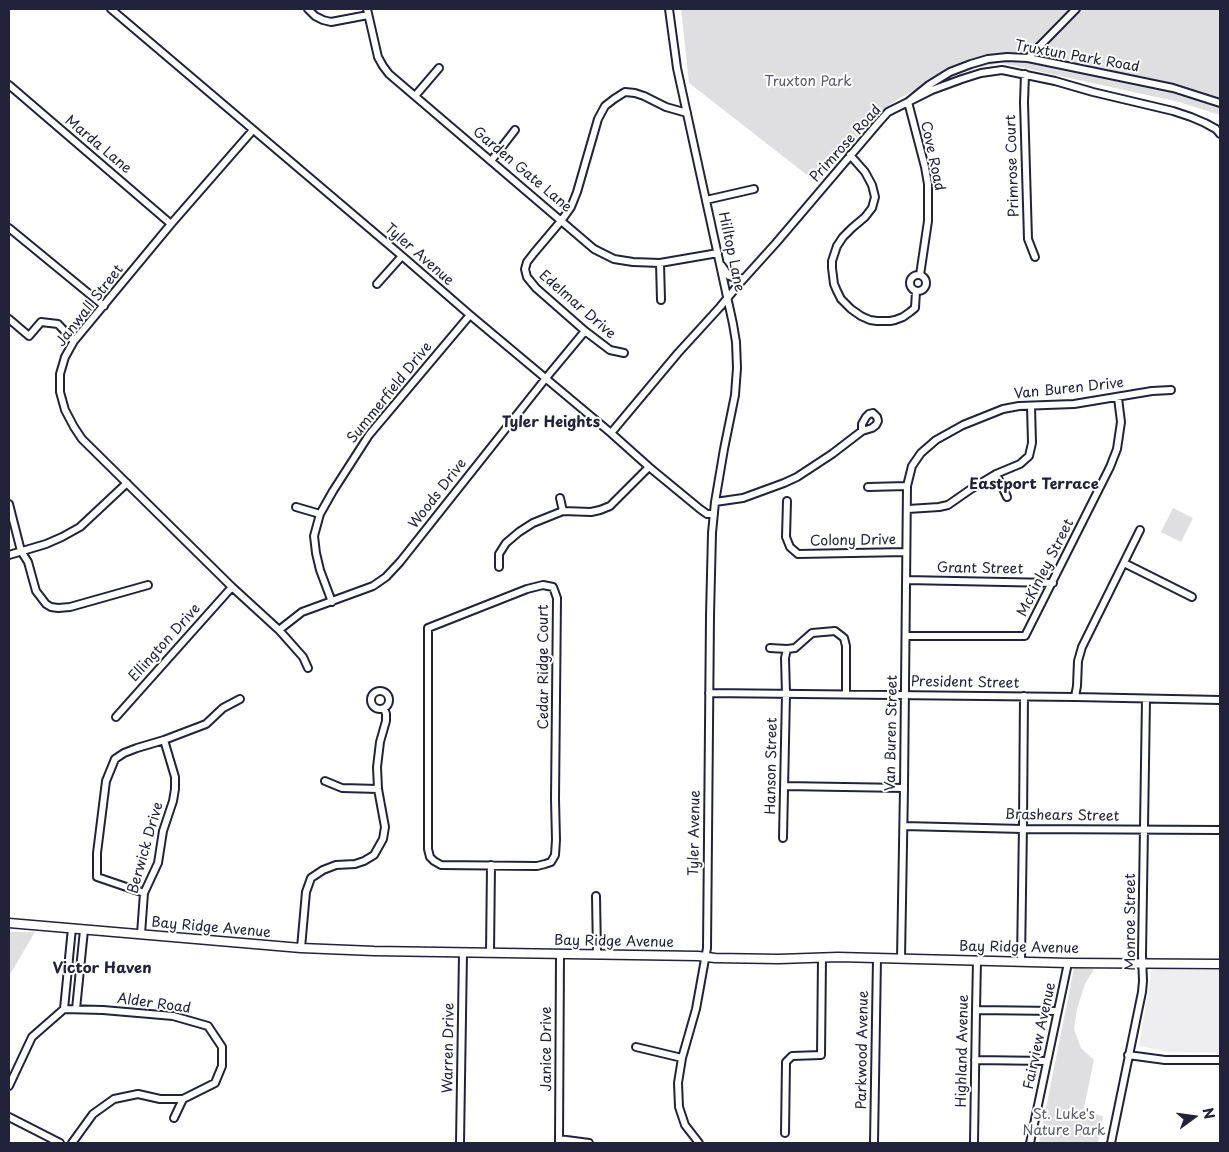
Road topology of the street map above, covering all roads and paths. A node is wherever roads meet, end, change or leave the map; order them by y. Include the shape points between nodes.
1 (111, 9) edge
2 (308, 9) edge
3 (669, 9) edge
4 (1076, 9) edge
5 (368, 12) edge
6 (1028, 58) junction
7 (439, 68) dead end
8 (1025, 74) junction
9 (9, 85) edge
10 (415, 96) junction
11 (908, 102) junction
12 (1220, 104) edge
13 (686, 113) junction
14 (252, 130) junction
15 (515, 130) dead end
16 (1220, 134) edge
17 (850, 155) junction
18 (491, 161) junction
19 (754, 189) dead end
20 (706, 200) junction
21 (561, 221) junction
22 (171, 224) junction
23 (9, 228) edge
24 (718, 253) junction
25 (402, 256) junction
26 (1035, 256) dead end
27 (660, 263) junction
28 (721, 265) junction
29 (920, 275) junction
30 (745, 277) junction
31 (377, 284) dead end
32 (916, 291) junction
33 (728, 298) junction
34 (661, 300) dead end
35 (104, 306) junction
36 (470, 315) junction
37 (9, 318) edge
38 (585, 331) junction
39 (74, 341) junction
40 (624, 353) dead end
41 (546, 378) junction
42 (1171, 390) dead end
43 (1118, 398) junction
44 (1032, 406) junction
45 (862, 430) dead end
46 (611, 433) junction
47 (649, 467) junction
48 (996, 474) junction
49 (127, 483) junction
50 (907, 486) junction
51 (868, 487) dead end
52 (1007, 497) dead end
53 (560, 498) dead end
54 (787, 501) dead end
55 (715, 502) junction
56 (9, 504) edge
57 (296, 507) dead end
58 (908, 509) junction
59 (563, 511) junction
60 (320, 514) junction
61 (714, 514) junction
62 (1140, 530) dead end
63 (21, 551) junction
64 (906, 552) junction
65 (9, 555) edge
66 (1124, 563) junction
67 (499, 567) dead end
68 (906, 580) junction
69 (1053, 582) junction
70 (148, 586) dead end
71 (232, 587) junction
72 (1192, 597) dead end
73 (332, 602) junction
74 (279, 630) junction
75 (906, 636) junction
76 (770, 648) dead end
77 (787, 649) junction
78 (308, 668) dead end
79 (709, 693) junction
80 (786, 694) junction
81 (846, 694) junction
82 (905, 695) junction
83 (1024, 696) junction
84 (1075, 697) junction
85 (240, 698) dead end
86 (1146, 698) junction
87 (1220, 700) edge
88 (384, 708) dead end
89 (116, 716) dead end
90 (164, 740) junction
91 (325, 781) dead end
92 (784, 786) junction
93 (904, 788) junction
94 (378, 789) junction
95 (904, 826) junction
96 (1023, 829) junction
97 (1144, 830) junction
98 (1220, 830) edge
99 (783, 838) dead end
100 (490, 865) junction
101 (144, 893) junction
102 (596, 896) dead end
103 (9, 923) edge
104 (72, 928) junction
105 (84, 930) junction
106 (141, 934) junction
107 (301, 948) junction
108 (463, 953) junction
109 (490, 953) junction
110 (560, 954) junction
111 (597, 954) junction
112 (706, 957) junction
113 (822, 958) junction
114 (877, 958) junction
115 (901, 958) junction
116 (978, 960) junction
117 (1021, 961) junction
118 (1068, 963) junction
119 (1142, 963) junction
120 (1220, 964) edge
121 (64, 1009) junction
122 (76, 1009) junction
123 (976, 1010) junction
124 (1058, 1011) junction
125 (636, 1047) dead end
126 (1128, 1055) junction
127 (682, 1058) junction
128 (975, 1060) junction
129 (1220, 1060) edge
130 (1048, 1061) junction
131 (9, 1086) edge
132 (183, 1099) junction
133 (9, 1117) edge
134 (174, 1118) dead end
135 (785, 1133) dead end
136 (559, 1141) edge
137 (60, 1143) edge
138 (72, 1143) edge
139 (460, 1143) edge
140 (589, 1143) edge
141 (699, 1143) edge
142 (874, 1143) edge
143 (974, 1143) edge
144 (1030, 1143) edge
145 (1111, 1143) edge

1 - 14 street, Tyler Avenue
2 - 5 street via 330,22
3 - 13 street, Hilltop Lane via 676,68
4 - 6 street
5 - 10 street, Garden Gate Lane via 383,66
6 - 11 street, Truxtun Park Road via 997,58 971,64 950,72
6 - 12 street, Truxtun Park Road via 1173,88
7 - 10 street
8 - 11 street, Primrose Road via 1002,70 981,72
8 - 16 street, Primrose Road via 1173,111 1205,123
8 - 26 street, Primrose Court via 1028,239
9 - 22 street, Marda Lane
10 - 18 street, Garden Gate Lane
11 - 17 street, Primrose Road via 888,112
11 - 29 street, Cove Road via 928,184 928,220
13 - 20 street, Hilltop Lane
13 - 21 street, Edelmar Drive via 625,92 605,106 598,119 577,192
14 - 22 street, Janwall Street
14 - 25 street, Tyler Avenue
15 - 18 street
17 - 30 street, Primrose Road
17 - 32 street via 865,172 875,197 872,208 837,246 832,261 837,292 861,316 890,321 903,317 914,308
18 - 21 street, Garden Gate Lane
19 - 20 street
20 - 24 street, Hilltop Lane
21 - 27 street, Garden Gate Lane via 594,249 614,259
21 - 38 street, Edelmar Drive via 527,262 525,269 527,278 536,288
22 - 35 street, Janwall Street
23 - 35 street
24 - 27 street, Garden Gate Lane
24 - 28 street, Hilltop Lane
25 - 31 street
25 - 36 street, Tyler Avenue
27 - 34 street
28 - 30 street via 730,276
28 - 33 street, Hilltop Lane
29 - 32 street via 926,283 922,290
29 - 32 street via 910,280
30 - 33 street, Primrose Road
33 - 46 street, Primrose Road
33 - 55 street, Hilltop Lane via 738,368
35 - 39 street, Janwall Street
36 - 41 street, Tyler Avenue
36 - 60 street, Summerfield Drive via 369,435
37 - 39 street via 29,336 41,322 58,324
38 - 40 street, Edelmar Drive via 610,350
38 - 41 street, Woods Drive
39 - 49 street, Janwall Street via 60,374 65,410 82,439
41 - 46 street, Tyler Avenue
41 - 73 street, Woods Drive via 386,577 374,586
42 - 43 street, Van Buren Drive
43 - 44 street, Van Buren Drive
43 - 69 street, McKinley Street via 1121,422 1117,449
44 - 48 street via 1032,443 1028,456 1020,464
44 - 50 street, Van Buren Drive via 1003,409 936,440 912,466
45 - 55 street via 832,454 784,483 743,498
46 - 47 street, Tyler Avenue
47 - 59 street via 610,506 591,512
47 - 61 street, Tyler Avenue via 700,509
48 - 52 street
48 - 58 street via 948,505
49 - 63 street via 80,527 46,544
49 - 71 street, Janwall Street
50 - 51 street
50 - 58 street, Van Buren Drive
53 - 59 street
54 - 64 street, Colony Drive via 786,537 798,554
55 - 61 street, Tyler Avenue
56 - 63 street
57 - 60 street
58 - 64 street, Van Buren Street
59 - 67 street via 533,523 506,543 499,554
60 - 73 street, Summerfield Drive via 314,536 316,553
61 - 79 street, Tyler Avenue
62 - 66 street
63 - 65 street
63 - 70 street via 28,562 36,591 52,607 70,606
64 - 68 street, Van Buren Street
66 - 72 street
66 - 84 street via 1082,647
68 - 69 street, Grant Street
68 - 75 street, Van Buren Street
69 - 75 street, McKinley Street via 1025,636
71 - 74 street, Janwall Street
71 - 89 street, Ellington Drive
73 - 74 street, Woods Drive via 302,612
74 - 78 street via 303,657
75 - 82 street, Van Buren Street
76 - 77 street
77 - 80 street, Hanson Street
77 - 81 street via 795,648 812,633 835,632 844,638
79 - 80 street, President Street
79 - 112 street, Tyler Avenue
80 - 81 street, President Street
80 - 92 street, Hanson Street
81 - 82 street, President Street
82 - 83 street, President Street
82 - 93 street, Van Buren Street
83 - 84 street, President Street
83 - 96 street
84 - 86 street, President Street
85 - 90 street via 206,724
86 - 87 street, President Street
86 - 97 street, Monroe Street
88 - 94 street via 386,720 377,766
90 - 101 street, Berwick Drive via 175,777 175,789 158,863
90 - 101 street via 115,759 106,782 97,877
91 - 94 street via 342,788
92 - 93 street
92 - 99 street, Hanson Street
93 - 95 street, Van Buren Street
94 - 107 street via 385,827 383,839 374,855 364,861 336,865 311,878 306,892
95 - 96 street, Brashears Street
95 - 115 street, Van Buren Street
96 - 97 street, Brashears Street
96 - 117 street
97 - 98 street, Brashears Street
97 - 119 street, Monroe Street
100 - 100 street, Cedar Ridge Court via 537,866 551,862 555,855 557,598 553,587 543,585 527,589 428,628 430,857 441,864
100 - 109 street
101 - 106 street, Berwick Drive
102 - 111 street
103 - 104 main road, Bay Ridge Avenue
104 - 105 main road, Bay Ridge Avenue
104 - 121 street
105 - 106 main road, Bay Ridge Avenue
105 - 122 street
106 - 107 main road, Bay Ridge Avenue
107 - 108 main road, Bay Ridge Avenue
108 - 109 main road, Bay Ridge Avenue
108 - 139 street, Warren Drive
109 - 110 main road, Bay Ridge Avenue
110 - 111 main road, Bay Ridge Avenue
110 - 136 street, Janice Drive
111 - 112 main road, Bay Ridge Avenue
112 - 113 main road, Bay Ridge Avenue
112 - 127 street, Tyler Avenue
113 - 114 main road, Bay Ridge Avenue
113 - 135 street via 821,1055 792,1056 786,1062
114 - 115 main road, Bay Ridge Avenue
114 - 142 street, Parkwood Avenue
115 - 116 main road, Bay Ridge Avenue
116 - 117 main road, Bay Ridge Avenue
116 - 123 street, Highland Avenue
117 - 118 main road, Bay Ridge Avenue
118 - 119 main road, Bay Ridge Avenue
118 - 124 street, Fairview Avenue
119 - 120 main road, Bay Ridge Avenue
119 - 126 street, Monroe Street via 1142,992
121 - 122 street, Alder Road
121 - 131 street via 32,1037
122 - 132 street, Alder Road via 173,1016 208,1026 222,1047 222,1066 215,1083
123 - 124 street
123 - 128 street, Highland Avenue
124 - 130 street, Fairview Avenue
125 - 127 street
126 - 129 street via 1166,1060
126 - 145 street, Monroe Street
127 - 141 street, Tyler Avenue via 679,1107 685,1125
128 - 130 street
128 - 143 street, Highland Avenue
130 - 144 street, Fairview Avenue
132 - 134 street
132 - 138 street via 138,1094 114,1099 93,1114
133 - 137 street
136 - 140 street

